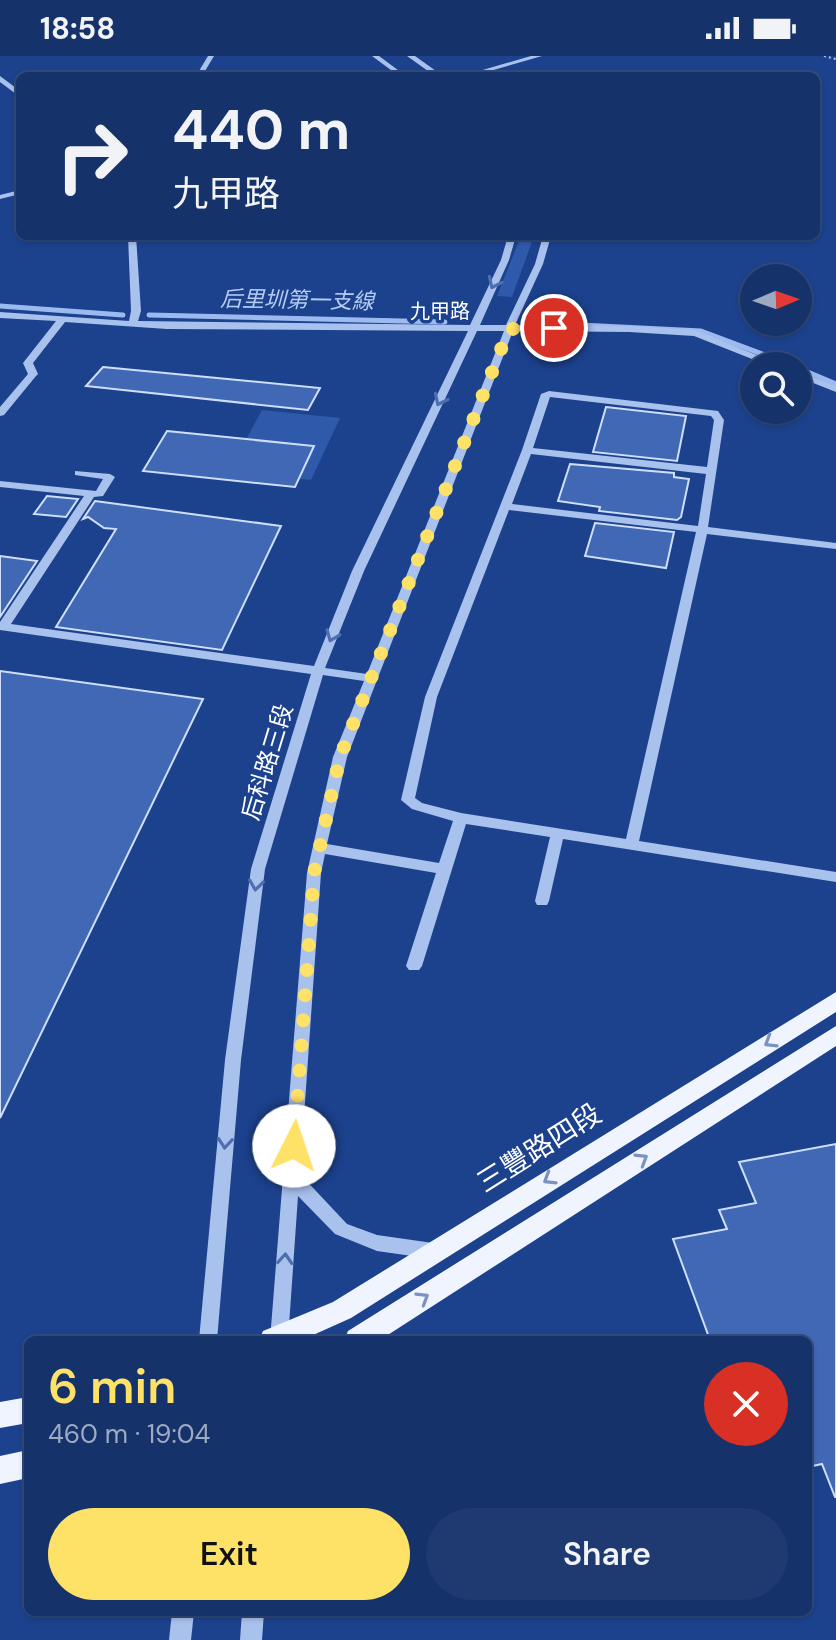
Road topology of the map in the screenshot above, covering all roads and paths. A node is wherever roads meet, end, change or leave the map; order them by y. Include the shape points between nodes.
1 (375, 56) edge
2 (410, 56) edge
3 (539, 56) edge
4 (824, 56) edge
5 (836, 59) edge
6 (397, 72) edge
7 (434, 72) edge
8 (480, 72) edge
9 (0, 78) edge
10 (16, 92) edge
11 (132, 240) edge
12 (511, 240) edge
13 (546, 240) edge
14 (0, 315) edge
15 (62, 320) junction
16 (133, 324) junction
17 (472, 329) junction
18 (509, 329) junction
19 (743, 352) edge
20 (812, 380) edge
21 (836, 389) edge
22 (0, 413) edge
23 (527, 450) junction
24 (710, 471) junction
25 (79, 473) dead end
26 (0, 484) edge
27 (91, 494) junction
28 (505, 506) junction
29 (703, 527) junction
30 (836, 546) edge
31 (1, 626) edge
32 (318, 671) junction
33 (369, 678) junction
34 (461, 818) junction
35 (558, 832) junction
36 (632, 843) junction
37 (320, 848) junction
38 (444, 869) junction
39 (836, 877) edge
40 (542, 901) dead end
41 (414, 966) dead end
42 (836, 1001) edge
43 (836, 1035) edge
44 (292, 1177) junction
45 (433, 1251) junction
46 (208, 1336) edge
47 (277, 1336) edge
48 (284, 1336) edge
49 (363, 1336) edge
50 (24, 1411) edge
51 (0, 1415) edge
52 (24, 1465) edge
53 (0, 1470) edge
54 (183, 1616) edge
55 (253, 1616) edge
56 (180, 1640) edge
57 (251, 1640) edge

1 - 6 street
2 - 7 street
3 - 8 street
4 - 5 path
9 - 10 street
11 - 16 street
12 -> 17 street, 后科路三段
13 - 18 street
14 - 15 street, 九甲路
15 - 16 street, 九甲路
15 - 22 street via 28,363 33,374
16 - 17 street, 九甲路
17 - 18 street, 九甲路
17 -> 32 street, 后科路三段 via 358,571
18 - 19 street, 九甲路 via 695,333
18 - 33 street
20 - 21 street
23 - 24 street
23 - 24 street via 544,396 557,393 714,413 719,420
23 - 28 street
24 - 29 street
25 - 27 street via 110,477 99,494
26 - 27 street
27 - 31 street
28 - 29 street
28 - 34 street via 431,697 408,800
29 - 30 street
29 - 36 street
31 - 32 street
32 - 33 street
32 -> 46 street, 后科路三段 via 258,869 233,1060
33 - 37 street via 340,757
34 - 35 street
34 - 38 street
35 - 36 street
35 - 40 street
36 - 39 street
37 - 38 street
37 - 44 street
38 - 41 street
42 -> 45 main road, 三豐路四段
49 -> 43 main road
44 - 45 street via 341,1229 377,1243
47 -> 44 street
45 - 48 main road, 三豐路四段 via 342,1310
50 - 51 main road
52 - 53 main road
54 - 56 street
55 - 57 street

